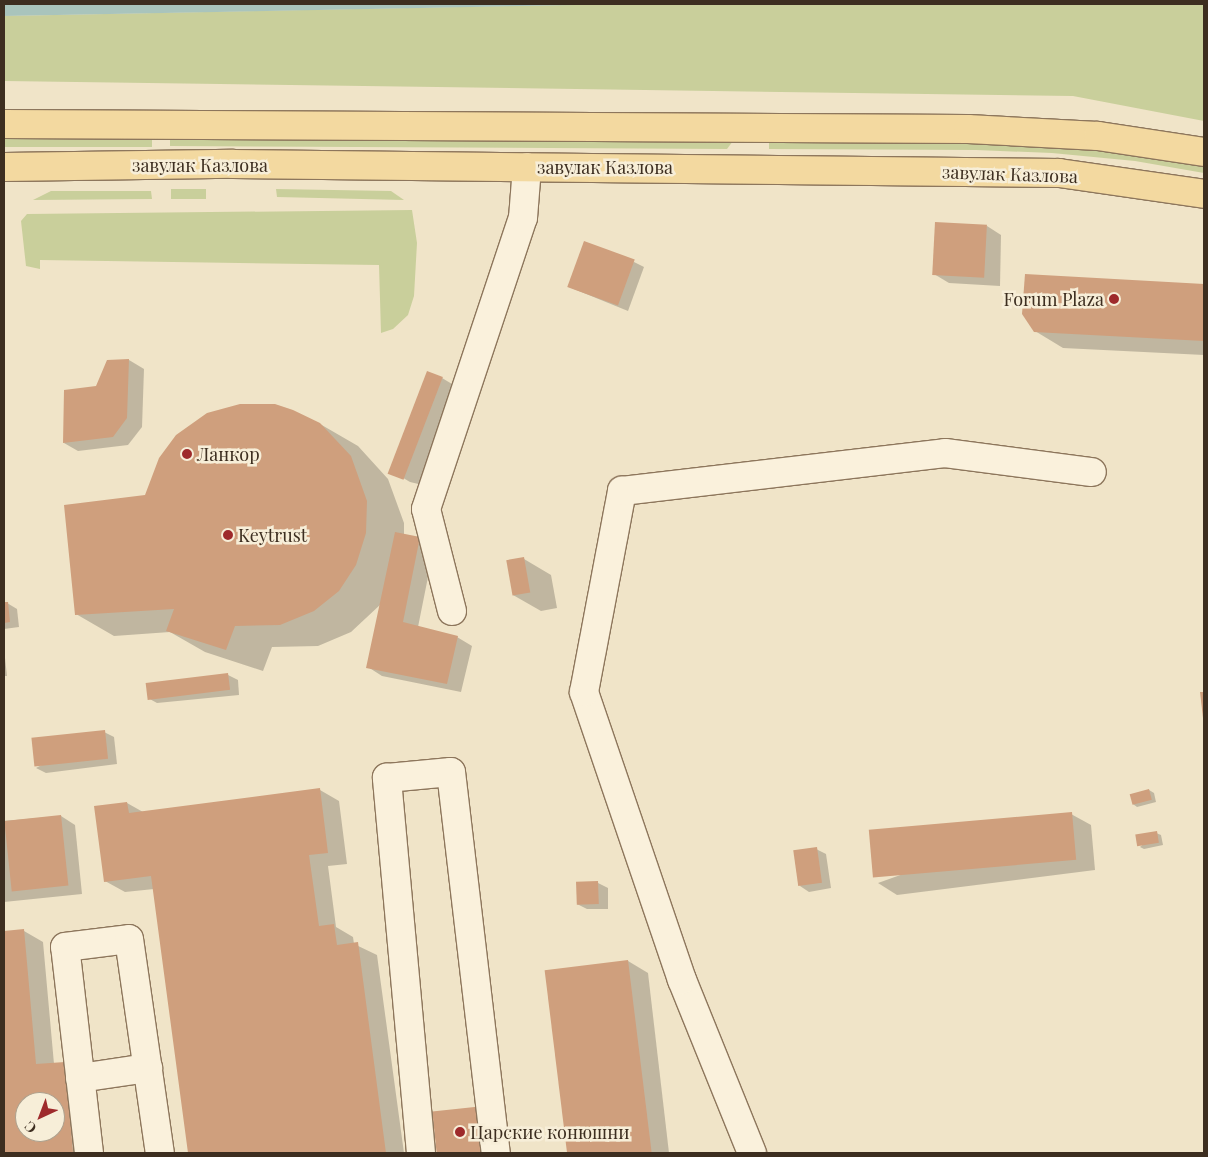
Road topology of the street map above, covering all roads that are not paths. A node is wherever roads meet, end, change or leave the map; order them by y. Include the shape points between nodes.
1 (4, 124) edge
2 (744, 129) junction
3 (1204, 152) edge
4 (4, 167) edge
5 (527, 167) junction
6 (745, 168) junction
7 (1204, 194) edge
8 (1092, 472) dead end
9 (452, 611) dead end
10 (148, 1068) junction
11 (80, 1078) junction
12 (89, 1153) edge
13 (160, 1153) edge
14 (422, 1153) edge
15 (496, 1153) edge
16 (752, 1153) edge

1 - 2 main road
2 - 3 main road via 968,129 1098,136
2 - 6 main road
4 - 5 main road, завулак Казлова via 160,164
5 - 6 main road, завулак Казлова
5 - 9 lane via 523,218 426,509
6 - 7 main road, завулак Казлова via 1059,173
8 - 16 lane via 945,453 622,491 584,692 682,980
10 - 11 lane
10 - 11 lane via 129,939 65,947
10 - 13 lane
11 - 12 lane
14 - 15 lane via 387,778 451,772

